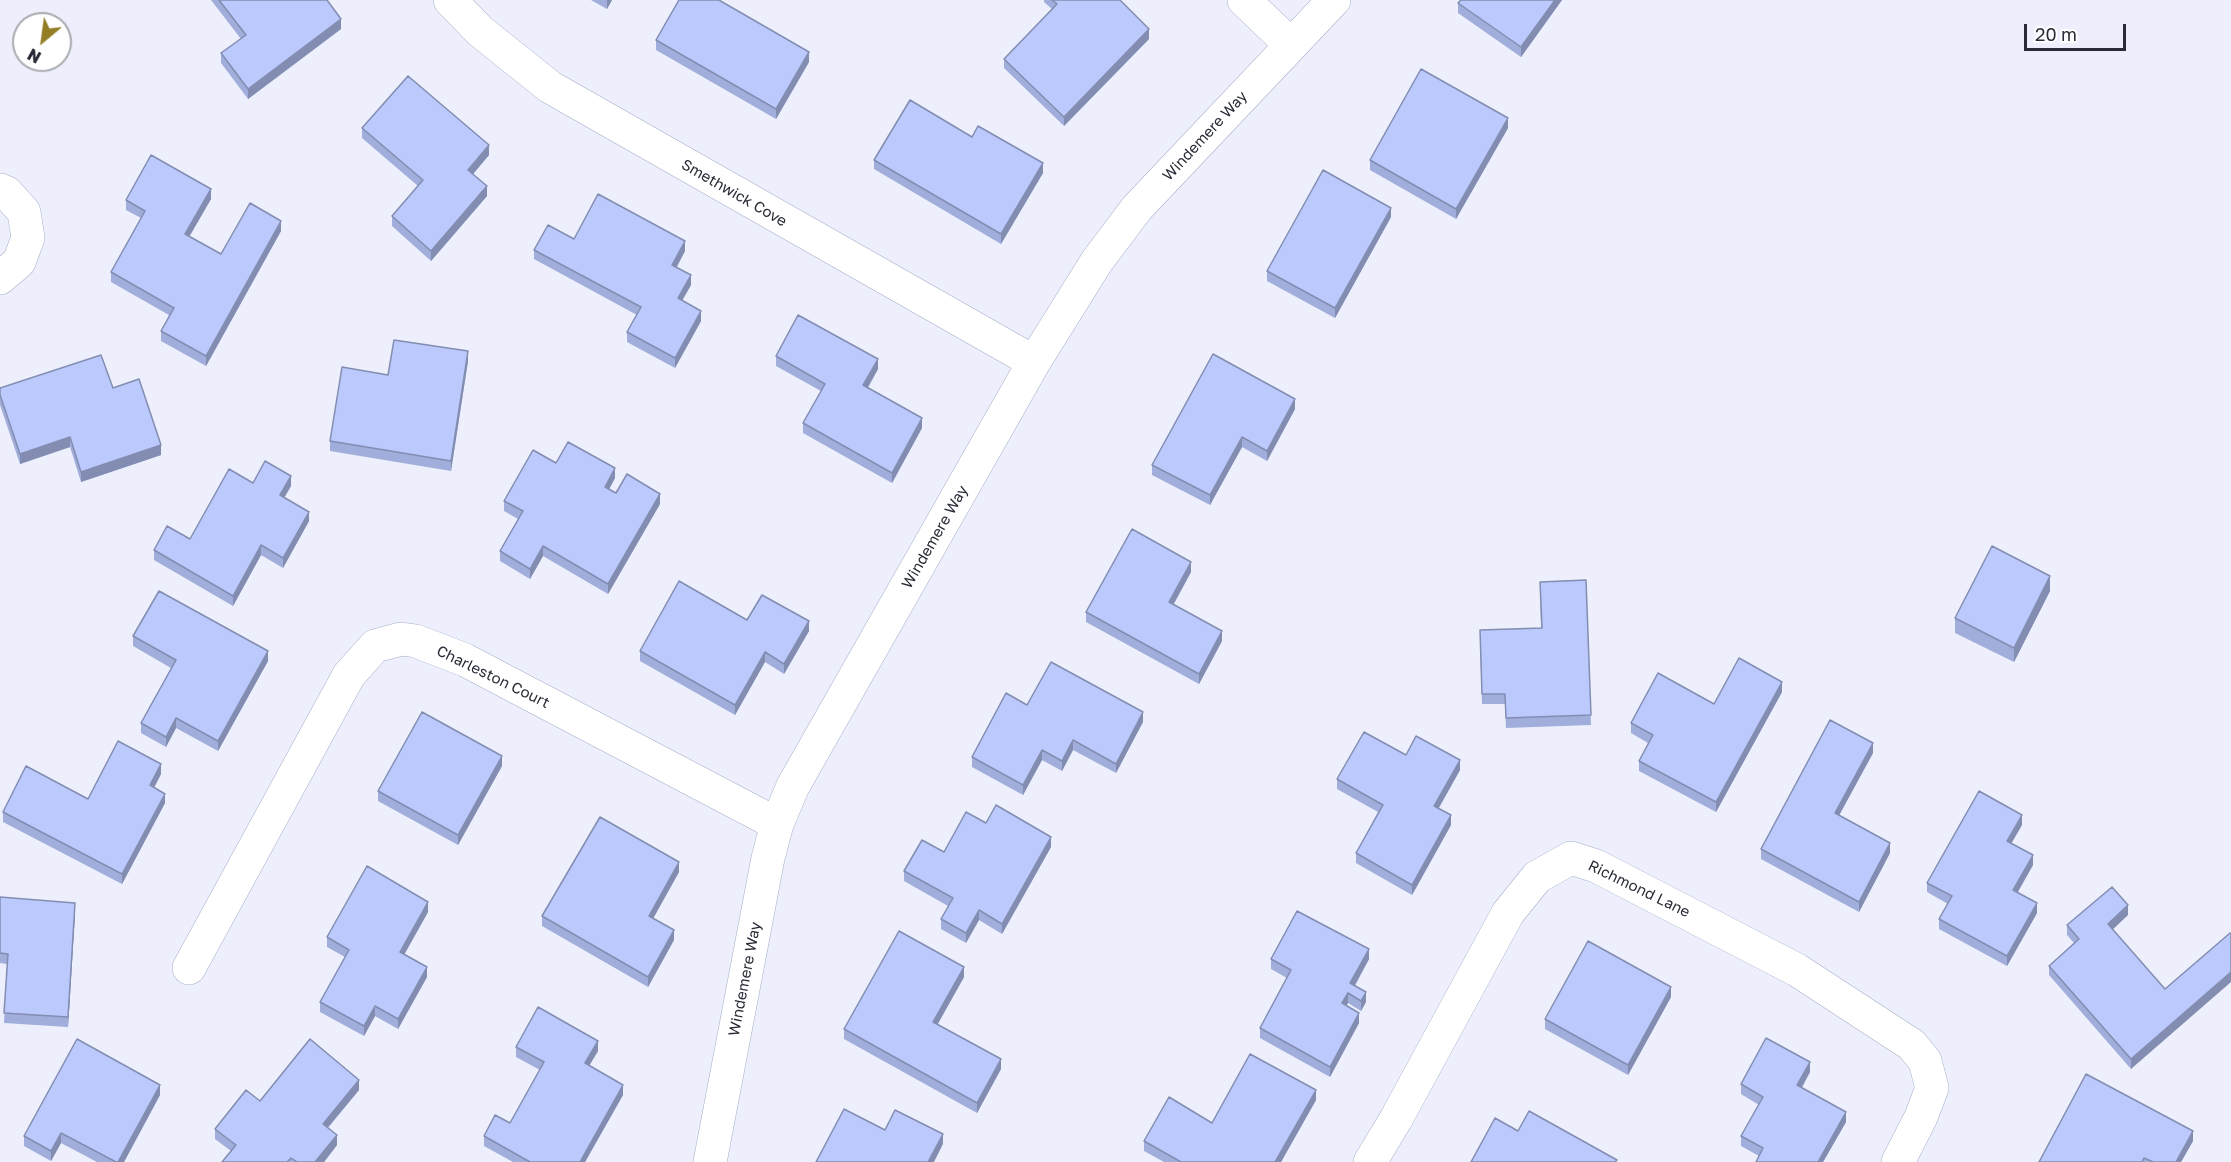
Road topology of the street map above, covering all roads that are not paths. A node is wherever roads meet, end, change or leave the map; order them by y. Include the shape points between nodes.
1 (450, 0) edge
2 (1244, 0) edge
3 (1334, 0) edge
4 (1291, 45) junction
5 (0, 190) edge
6 (0, 278) edge
7 (1034, 362) junction
8 (777, 824) junction
9 (189, 968) dead end
10 (710, 1162) edge
11 (1370, 1162) edge
12 (1898, 1162) edge

1 - 7 street, Smethwick Cove via 480,32 550,87
2 - 4 street
3 - 4 street, Windemere Way
4 - 7 street, Windemere Way via 1137,208 1096,261
5 - 6 street via 24,212 28,238 19,262
7 - 8 street, Windemere Way via 793,786
8 - 9 street, Charleston Court via 465,660 401,639 375,646 349,675
8 - 10 street, Windemere Way
11 - 12 street, Richmond Lane via 1508,914 1537,877 1571,858 1596,866 1797,970 1912,1045 1925,1061 1932,1088 1922,1117

